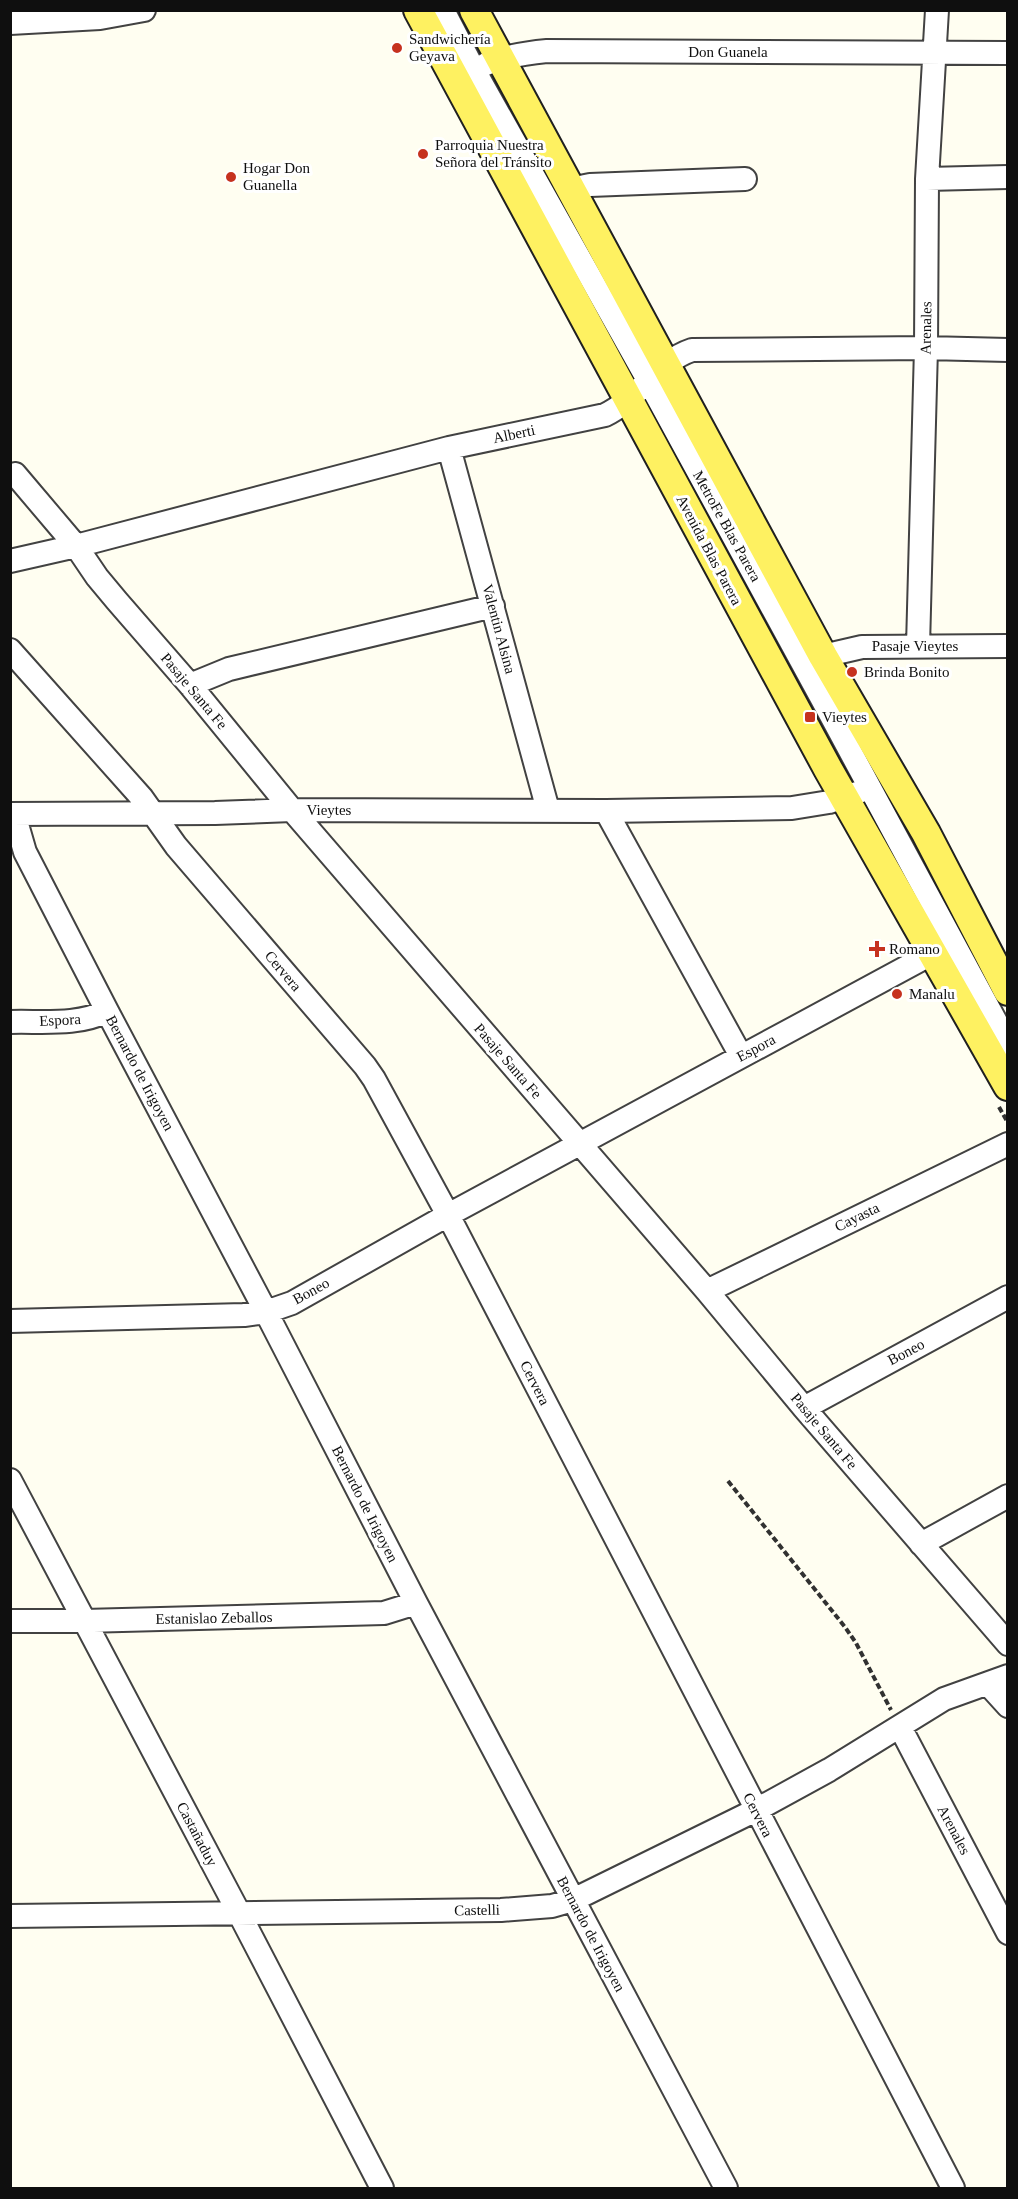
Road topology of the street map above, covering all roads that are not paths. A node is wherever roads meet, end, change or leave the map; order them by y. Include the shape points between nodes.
1 (144, 10) edge
2 (418, 10) edge
3 (443, 10) edge
4 (474, 10) edge
5 (937, 10) edge
6 (10, 23) edge
7 (934, 53) junction
8 (1008, 53) edge
9 (499, 58) junction
10 (464, 75) junction
11 (1008, 177) edge
12 (745, 179) dead end
13 (927, 179) junction
14 (570, 189) junction
15 (926, 348) junction
16 (1008, 350) edge
17 (656, 372) junction
18 (628, 400) junction
19 (449, 448) junction
20 (15, 474) dead end
21 (76, 546) junction
22 (10, 561) edge
23 (493, 606) junction
24 (918, 646) junction
25 (1008, 646) edge
26 (10, 650) edge
27 (823, 656) junction
28 (190, 686) junction
29 (883, 783) junction
30 (844, 798) junction
31 (292, 810) junction
32 (548, 810) junction
33 (606, 811) junction
34 (153, 812) junction
35 (12, 814) edge
36 (998, 950) edge
37 (933, 953) junction
38 (1008, 991) edge
39 (107, 1011) junction
40 (10, 1022) edge
41 (1008, 1044) edge
42 (741, 1056) junction
43 (1008, 1086) edge
44 (579, 1143) junction
45 (1008, 1144) edge
46 (448, 1215) junction
47 (707, 1291) junction
48 (1008, 1297) edge
49 (266, 1312) junction
50 (10, 1321) edge
51 (804, 1408) junction
52 (10, 1480) edge
53 (1008, 1496) edge
54 (921, 1544) junction
55 (416, 1603) junction
56 (10, 1621) edge
57 (84, 1621) junction
58 (1008, 1644) edge
59 (998, 1680) edge
60 (1008, 1706) edge
61 (900, 1727) junction
62 (756, 1810) junction
63 (573, 1900) junction
64 (239, 1913) junction
65 (10, 1916) edge
66 (1008, 1933) edge
67 (382, 2188) edge
68 (726, 2188) edge
69 (952, 2188) edge

1 - 6 street via 100,18
2 - 10 main road, Avenida Blas Parera
3 - 10 street, MetroFe Blas Parera
4 - 9 main road
5 - 7 street, Arenales
7 - 8 street, Don Guanela
7 - 9 street, Don Guanela via 547,51
7 - 13 street, Arenales
9 - 10 street, Don Guanela
9 - 14 main road
10 - 17 street, MetroFe Blas Parera
10 - 18 main road, Avenida Blas Parera
11 - 13 street
12 - 14 street
13 - 15 street, Arenales
14 - 17 main road
15 - 16 street, Alberti
15 - 17 street, Alberti via 702,350 680,354
15 - 24 street, Arenales
17 - 18 street, Alberti
17 - 27 main road
17 - 29 street, MetroFe Blas Parera
18 - 19 street, Alberti via 605,416
18 - 30 main road, Avenida Blas Parera
19 - 21 street, Alberti
19 - 23 street, Valentin Alsina
20 - 21 street, Pasaje Santa Fe
21 - 22 street, Alberti
21 - 28 street, Pasaje Santa Fe via 98,578
23 - 28 street via 229,669
23 - 32 street, Valentin Alsina
24 - 25 street, Pasaje Vieytes
24 - 27 street, Pasaje Vieytes via 862,647
26 - 34 street, Cervera
27 - 29 main road
28 - 31 street, Pasaje Santa Fe
29 - 30 street, Vieytes
29 - 36 main road
29 - 41 street, MetroFe Blas Parera
30 - 33 street, Vieytes via 792,808
30 - 37 main road, Avenida Blas Parera
31 - 32 street, Vieytes
31 - 34 street, Vieytes
31 - 44 street, Pasaje Santa Fe
32 - 33 street, Vieytes
33 - 42 street
34 - 35 street, Vieytes
34 - 46 street, Cervera via 176,846 369,1072
35 - 39 street, Bernardo de Irigoyen via 25,852
36 - 38 main road
37 - 42 street, Espora
37 - 43 main road, Avenida Blas Parera
39 - 40 street, Espora via 78,1021
39 - 49 street, Bernardo de Irigoyen
42 - 44 street, Espora
44 - 46 street, Boneo
44 - 47 street, Pasaje Santa Fe
45 - 47 street, Cayasta
46 - 49 street, Boneo via 292,1303
46 - 62 street, Cervera
47 - 51 street, Pasaje Santa Fe
48 - 51 street, Boneo
49 - 50 street, Boneo
49 - 55 street, Bernardo de Irigoyen
51 - 54 street, Pasaje Santa Fe
52 - 57 street, Castañaduy
53 - 54 street
54 - 58 street, Pasaje Santa Fe
55 - 57 street, Estanislao Zeballos via 384,1613
55 - 63 street, Bernardo de Irigoyen
56 - 57 street, Estanislao Zeballos
57 - 64 street, Castañaduy
59 - 60 street
59 - 61 street via 944,1699
61 - 62 street, Castelli
61 - 66 street, Arenales
62 - 63 street, Castelli
62 - 69 street, Cervera
63 - 64 street, Castelli via 552,1906 501,1910
63 - 68 street, Bernardo de Irigoyen
64 - 65 street, Castelli
64 - 67 street, Castañaduy

